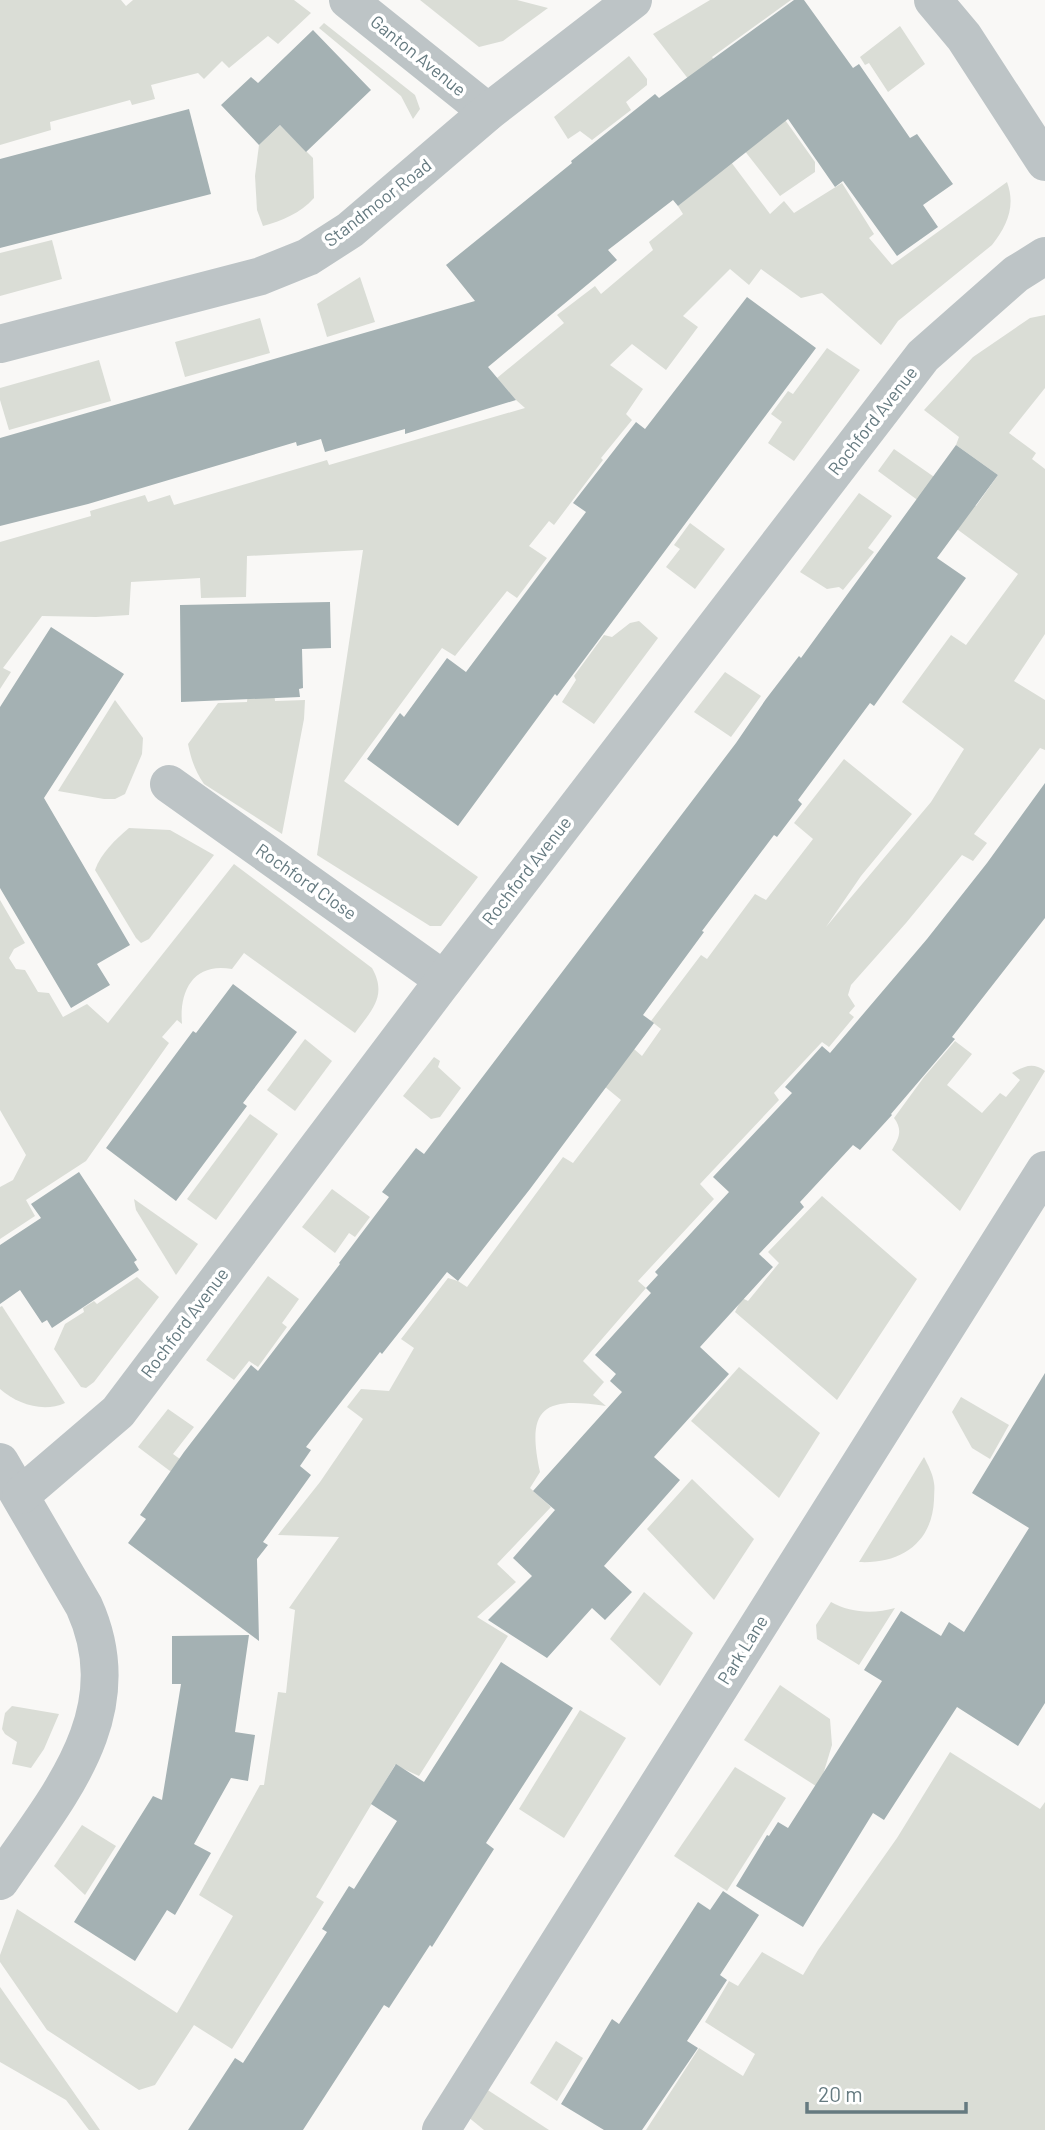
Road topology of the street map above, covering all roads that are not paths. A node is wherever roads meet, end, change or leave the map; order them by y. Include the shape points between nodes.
1 (348, 0) edge
2 (633, 0) edge
3 (933, 0) edge
4 (488, 112) junction
5 (1045, 162) edge
6 (1045, 256) edge
7 (0, 344) edge
8 (169, 784) dead end
9 (443, 980) junction
10 (1045, 1170) edge
11 (0, 1462) edge
12 (20, 1496) junction
13 (0, 1881) edge
14 (441, 2130) edge

1 - 4 street, Ganton Avenue
2 - 4 street, Standmoor Road
3 - 5 street via 964,37
4 - 7 street, Standmoor Road via 350,230 308,257 261,276
6 - 9 street, Rochford Avenue via 1016,274 923,356
8 - 9 street, Rochford Close
9 - 12 street, Rochford Avenue via 118,1412
10 - 14 street, Park Lane
11 - 12 street
12 - 13 street via 89,1617 99,1695 86,1746

